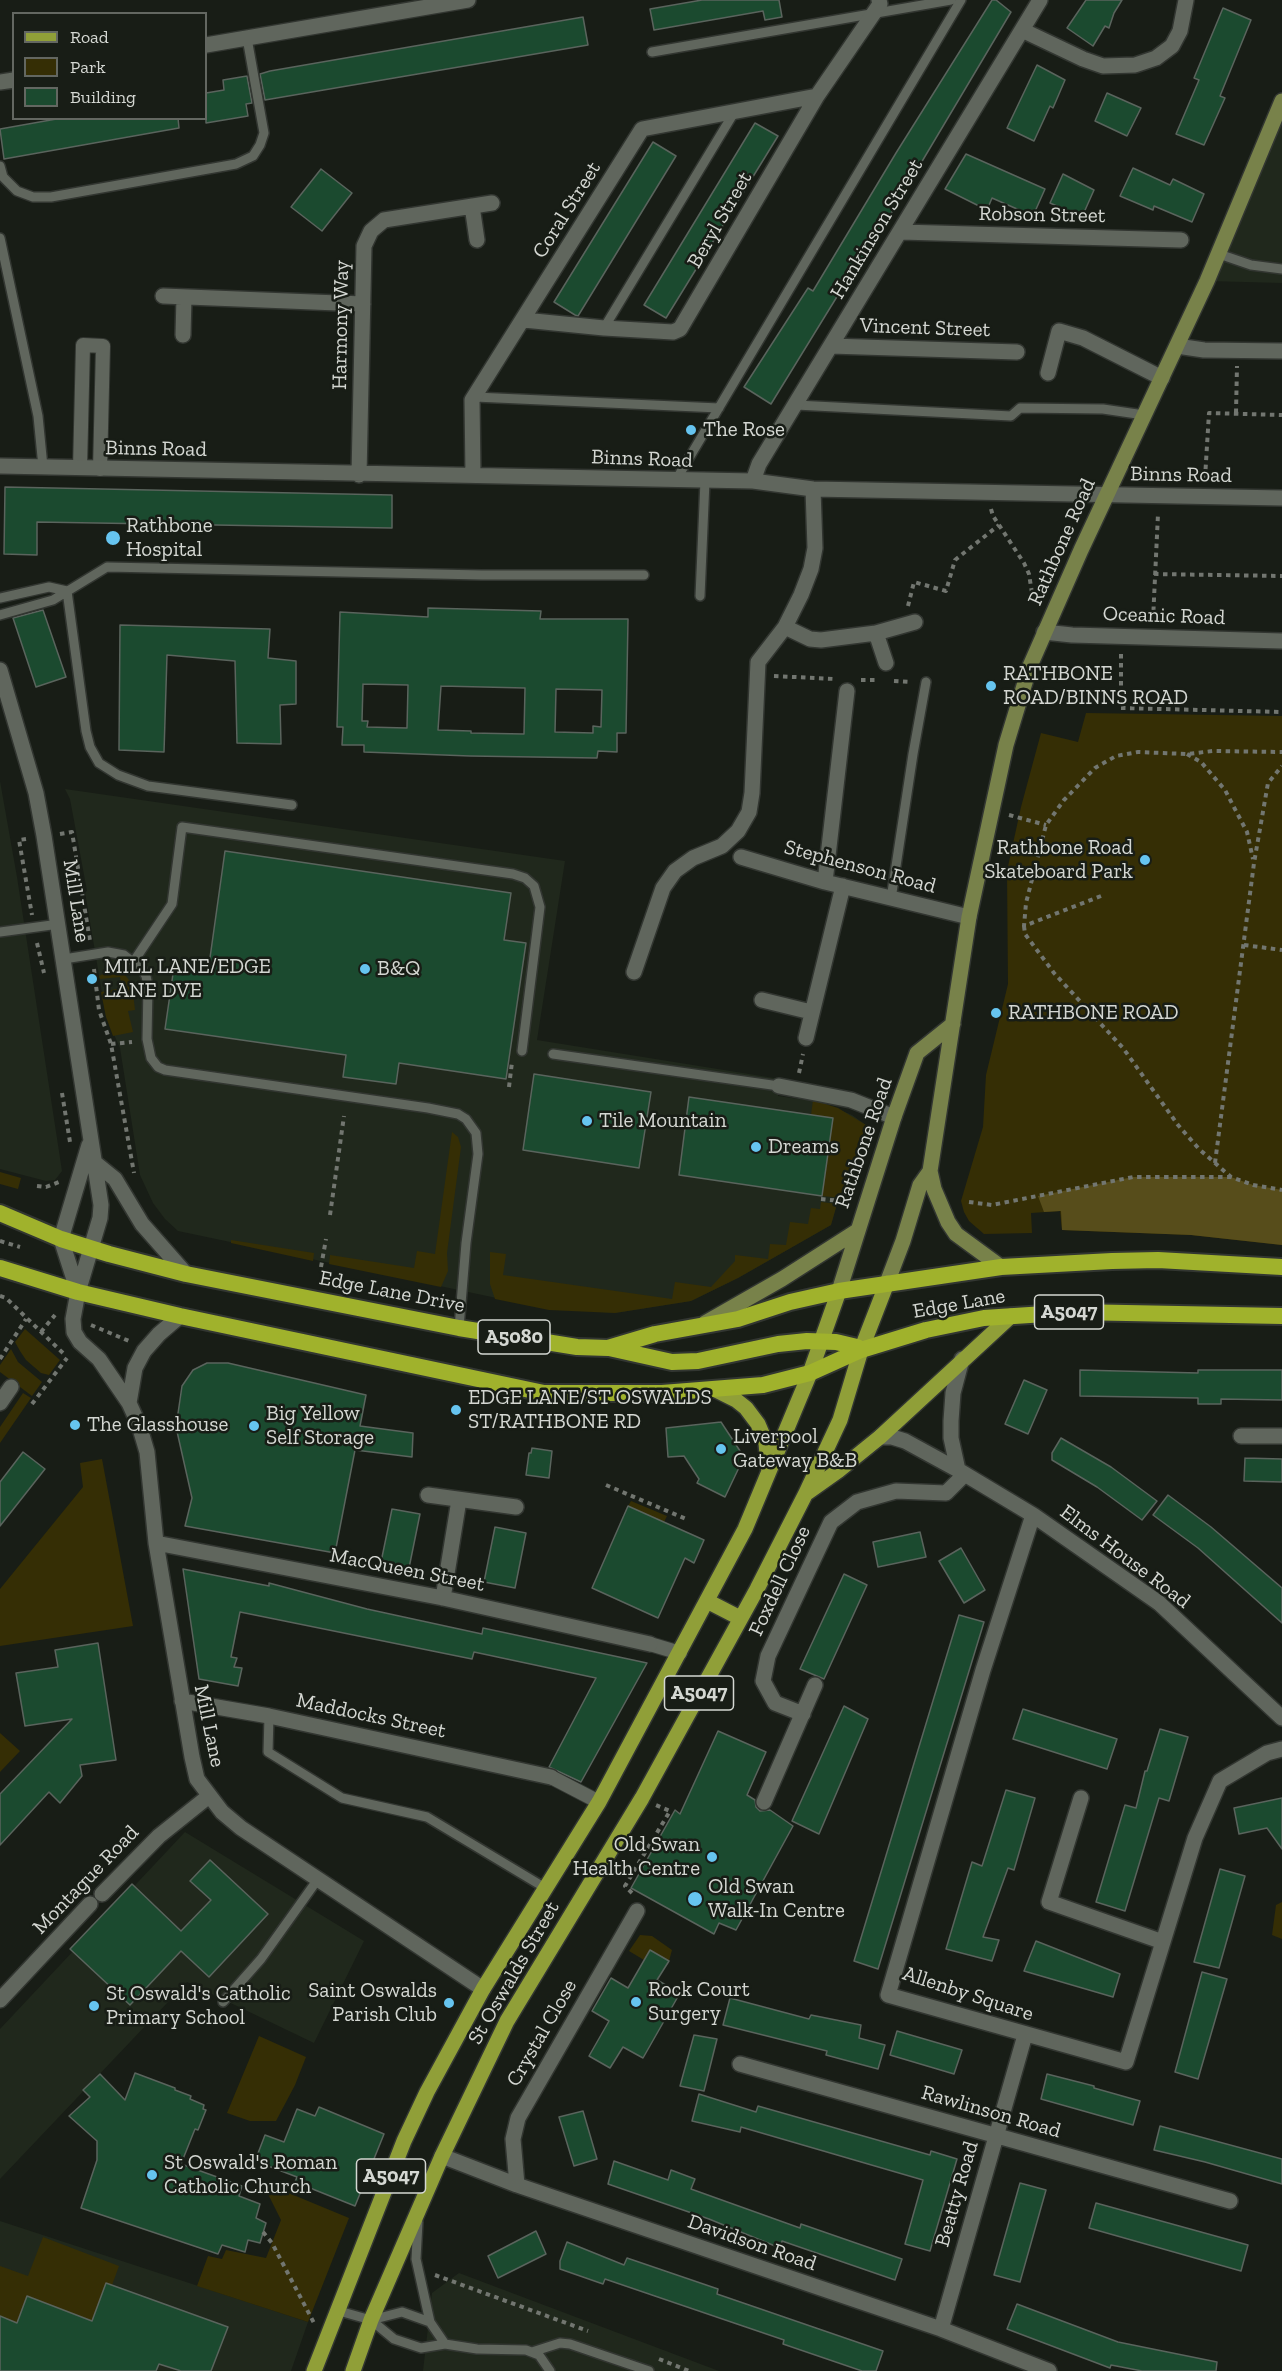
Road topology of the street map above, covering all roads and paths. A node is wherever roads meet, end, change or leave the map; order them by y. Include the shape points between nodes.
1 (468, 0) edge
2 (951, 0) edge
3 (961, 0) edge
4 (1040, 0) edge
5 (1186, 0) edge
6 (441, 2) edge
7 (877, 6) edge
8 (1022, 30) junction
9 (247, 38) junction
10 (207, 45) edge
11 (652, 52) dead end
12 (817, 96) junction
13 (1282, 101) edge
14 (735, 111) junction
15 (0, 166) edge
16 (492, 203) dead end
17 (472, 206) junction
18 (901, 232) junction
19 (0, 238) edge
20 (477, 240) dead end
21 (1181, 240) dead end
22 (1219, 254) junction
23 (1282, 269) edge
24 (163, 297) dead end
25 (184, 297) junction
26 (363, 304) junction
27 (524, 320) junction
28 (604, 328) junction
29 (183, 335) dead end
30 (831, 346) junction
31 (1177, 346) junction
32 (1237, 351) junction
33 (1282, 351) edge
34 (1017, 352) dead end
35 (1048, 373) dead end
36 (1162, 378) junction
37 (475, 397) junction
38 (796, 405) junction
39 (719, 408) junction
40 (1236, 413) junction
41 (1144, 415) junction
42 (1282, 415) edge
43 (0, 466) edge
44 (42, 467) junction
45 (80, 468) junction
46 (100, 469) junction
47 (359, 475) junction
48 (473, 475) junction
49 (676, 480) junction
50 (705, 481) junction
51 (753, 481) junction
52 (813, 489) junction
53 (1106, 494) junction
54 (1158, 496) junction
55 (1204, 497) junction
56 (1282, 498) edge
57 (992, 509) dead end
58 (999, 525) junction
59 (1154, 574) junction
60 (644, 575) dead end
61 (1282, 576) edge
62 (67, 591) junction
63 (1032, 593) dead end
64 (700, 596) dead end
65 (0, 598) edge
66 (0, 615) edge
67 (915, 622) joint
68 (784, 627) junction
69 (1044, 632) junction
70 (876, 633) junction
71 (1121, 636) junction
72 (1152, 636) junction
73 (1282, 641) edge
74 (886, 663) dead end
75 (0, 670) edge
76 (926, 682) dead end
77 (847, 691) dead end
78 (1282, 712) edge
79 (1282, 752) edge
80 (1187, 754) junction
81 (1282, 766) edge
82 (292, 805) dead end
83 (991, 810) junction
84 (1046, 825) junction
85 (72, 832) dead end
86 (19, 840) dead end
87 (741, 856) dead end
88 (1254, 863) junction
89 (825, 882) junction
90 (843, 886) junction
91 (28, 890) dead end
92 (1101, 896) dead end
93 (891, 899) junction
94 (969, 917) junction
95 (87, 920) dead end
96 (59, 924) junction
97 (1024, 926) junction
98 (0, 932) edge
99 (1244, 945) junction
100 (1282, 950) edge
101 (64, 959) junction
102 (40, 961) dead end
103 (134, 961) junction
104 (633, 972) dead end
105 (95, 978) dead end
106 (45, 981) dead end
107 (762, 1000) dead end
108 (811, 1012) junction
109 (953, 1024) junction
110 (806, 1038) joint
111 (133, 1041) dead end
112 (111, 1044) junction
113 (522, 1051) dead end
114 (553, 1054) dead end
115 (798, 1079) dead end
116 (61, 1082) dead end
117 (779, 1086) joint
118 (344, 1116) dead end
119 (894, 1117) junction
120 (90, 1142) junction
121 (71, 1148) dead end
122 (94, 1162) junction
123 (1215, 1162) junction
124 (930, 1171) junction
125 (135, 1177) dead end
126 (1231, 1177) junction
127 (62, 1180) dead end
128 (37, 1186) dead end
129 (1282, 1190) edge
130 (821, 1199) dead end
131 (841, 1201) dead end
132 (969, 1202) dead end
133 (0, 1212) edge
134 (330, 1215) dead end
135 (857, 1232) junction
136 (62, 1239) junction
137 (326, 1239) dead end
138 (0, 1241) edge
139 (20, 1247) dead end
140 (91, 1249) junction
141 (321, 1267) dead end
142 (1001, 1267) junction
143 (1282, 1267) edge
144 (0, 1268) edge
145 (186, 1274) junction
146 (887, 1283) junction
147 (839, 1291) junction
148 (78, 1292) junction
149 (0, 1296) edge
150 (56, 1314) dead end
151 (180, 1316) junction
152 (1011, 1316) junction
153 (1282, 1316) edge
154 (26, 1319) junction
155 (87, 1323) dead end
156 (699, 1326) junction
157 (459, 1328) junction
158 (40, 1332) junction
159 (822, 1341) junction
160 (129, 1342) dead end
161 (608, 1348) junction
162 (861, 1350) junction
163 (0, 1359) edge
164 (963, 1359) junction
165 (810, 1373) junction
166 (11, 1387) dead end
167 (716, 1390) junction
168 (0, 1402) edge
169 (129, 1403) junction
170 (32, 1404) dead end
171 (1241, 1436) dead end
172 (1282, 1436) edge
173 (880, 1437) junction
174 (961, 1472) junction
175 (767, 1476) junction
176 (606, 1485) dead end
177 (806, 1493) junction
178 (428, 1495) dead end
179 (459, 1500) junction
180 (516, 1507) dead end
181 (1033, 1515) junction
182 (686, 1519) dead end
183 (156, 1543) junction
184 (443, 1598) junction
185 (707, 1601) junction
186 (740, 1618) junction
187 (650, 1644) joint
188 (680, 1653) junction
189 (815, 1685) dead end
190 (182, 1701) junction
191 (803, 1714) junction
192 (269, 1716) junction
193 (1282, 1718) edge
194 (1282, 1749) edge
195 (551, 1777) joint
196 (209, 1796) junction
197 (1081, 1798) dead end
198 (599, 1802) junction
199 (764, 1802) dead end
200 (670, 1811) dead end
201 (318, 1879) junction
202 (547, 1889) junction
203 (102, 1894) joint
204 (90, 1904) joint
205 (637, 1911) joint
206 (1163, 1942) junction
207 (483, 1989) junction
208 (0, 2001) edge
209 (223, 2002) dead end
210 (1025, 2035) junction
211 (740, 2064) dead end
212 (996, 2134) junction
213 (442, 2156) junction
214 (517, 2185) junction
215 (1230, 2201) dead end
216 (418, 2211) junction
217 (263, 2232) dead end
218 (417, 2268) junction
219 (339, 2311) junction
220 (371, 2320) junction
221 (430, 2322) junction
222 (941, 2329) junction
223 (599, 2335) dead end
224 (445, 2344) junction
225 (325, 2345) junction
226 (532, 2352) junction
227 (649, 2354) dead end
228 (314, 2371) edge
229 (353, 2371) edge
230 (550, 2371) edge
231 (649, 2371) edge
232 (689, 2371) edge
233 (1049, 2371) edge

1 - 6 street
2 - 7 lane
3 - 39 lane
4 - 8 street, Hankinson Street
5 - 8 street via 1180,31 1172,46 1156,58 1136,65 1102,66
6 - 9 street
7 - 11 lane
7 - 12 street, Beryl Street
8 - 18 street, Hankinson Street
9 - 10 street
9 - 15 lane via 264,133 253,156 236,164 51,197 33,197 17,191 3,177
12 - 14 street, Coral Street
12 - 28 street, Beryl Street via 680,328 674,332
13 - 22 main road, Rathbone Road
14 - 27 street, Coral Street via 642,129
14 - 28 lane
16 - 17 street, Harmony Way
17 - 20 street
17 - 26 street, Harmony Way via 384,220 371,231 364,246
18 - 21 street, Robson Street
18 - 30 street, Hankinson Street
19 - 44 lane via 38,417
22 - 23 lane via 1251,265
22 - 31 main road, Rathbone Road
24 - 25 street
25 - 26 street
25 - 29 street
26 - 47 street, Harmony Way
27 - 28 street, Beryl Street
27 - 37 street, Coral Street
30 - 34 street, Vincent Street
30 - 38 street, Hankinson Street
31 - 32 street
31 - 36 main road, Rathbone Road
32 - 33 street
32 - 40 path
35 - 36 street via 1059,331 1083,338
36 - 41 main road, Rathbone Road
37 - 39 lane
37 - 48 street, Coral Street
38 - 41 lane via 1011,416 1020,408 1102,409
38 - 51 street, Hankinson Street via 759,464
39 - 49 lane
40 - 42 path
40 - 55 path via 1209,412
41 - 53 main road, Rathbone Road
43 - 44 street, Binns Road
44 - 45 street, Binns Road
45 - 46 street, Binns Road
45 - 46 street via 83,345 103,346
46 - 47 street, Binns Road
47 - 48 street, Binns Road
48 - 49 street, Binns Road
49 - 50 street, Binns Road
50 - 51 street, Binns Road
50 - 64 lane
51 - 52 street, Binns Road
52 - 53 street, Binns Road
52 - 68 street via 815,549 811,569
53 - 54 street, Binns Road
53 - 69 main road, Rathbone Road
54 - 55 street, Binns Road
54 - 59 path
55 - 56 street, Binns Road
57 - 58 path
58 - 63 path via 1024,563
58 - 67 path via 955,560 946,591 914,582 908,608
59 - 61 path
59 - 72 path
60 - 62 lane via 107,567
62 - 65 lane via 49,587
62 - 66 lane via 53,600
62 - 82 lane via 86,731 99,763 148,786
67 - 70 street
68 - 70 street via 821,640
68 - 104 street via 758,662 749,812 738,831 722,846 693,858 663,888
69 - 71 street, Oceanic Road
69 - 83 main road, Rathbone Road via 1018,703
70 - 74 street
71 - 72 street, Oceanic Road
71 - 78 path via 1120,708
72 - 73 street, Oceanic Road
75 - 96 street, Mill Lane via 36,793
76 - 93 lane
77 - 89 street
79 - 80 path
80 - 84 path via 1138,752 1116,756 1079,782
80 - 88 path via 1201,762 1225,790 1247,832
81 - 88 path via 1268,783
83 - 84 path
83 - 94 main road, Rathbone Road
84 - 97 path
85 - 95 path
86 - 91 path
87 - 89 street, Stephenson Road
88 - 99 path
89 - 90 street, Stephenson Road
90 - 93 street, Stephenson Road
90 - 108 street
92 - 97 path
93 - 94 street, Stephenson Road
94 - 109 main road, Rathbone Road
96 - 98 lane
96 - 101 street, Mill Lane
97 - 123 path via 1025,934 1054,973 1123,1048 1178,1125
99 - 100 path
99 - 123 path
101 - 103 lane via 108,952
101 - 120 street, Mill Lane
102 - 106 path
103 - 113 lane via 172,904 182,827 513,873 534,886 540,907
103 - 157 lane via 146,976 147,1039 151,1058 158,1067 448,1112 458,1114 472,1125 478,1154
105 - 112 path via 99,1010
107 - 108 street
108 - 110 street
109 - 119 main road, Rathbone Road via 917,1053
109 - 124 main road, Rathbone Road
110 - 115 path
111 - 112 path
112 - 125 path
114 - 117 lane
116 - 121 path
117 - 119 street via 851,1100
118 - 134 path
119 - 135 main road, Rathbone Road
120 - 122 street, Mill Lane
120 - 136 street, Mill Lane
122 - 140 street, Mill Lane via 101,1205
122 - 145 street via 115,1179 142,1224
123 - 126 path
124 - 142 main road via 934,1189 956,1234
124 - 146 main road, Rathbone Road via 920,1185
126 - 129 path
126 - 132 path via 1132,1177 992,1205
127 - 128 path via 46,1187
130 - 131 path
133 - 136 highway, Edge Lane Drive / A5080
135 - 147 main road, Rathbone Road
135 - 156 main road
136 - 140 highway, Edge Lane Drive / A5080
136 - 148 street
137 - 141 path
138 - 139 path
140 - 145 highway, Edge Lane Drive / A5080
140 - 148 street, Mill Lane
142 - 143 highway, Edge Lane / A5047 via 1147,1260
142 - 146 highway, Edge Lane / A5047
144 - 148 highway, A5080
145 - 157 highway, Edge Lane Drive / A5080
146 - 147 highway, Edge Lane Drive / A5080
146 - 162 main road, A5047
147 - 156 highway, Edge Lane Drive / A5080
147 - 159 main road, A5047
148 - 151 highway, A5080
148 - 169 street, Mill Lane via 74,1332 110,1372
149 - 154 path
150 - 158 path
151 - 167 highway, A5080 via 544,1393
151 - 169 street via 144,1351 135,1368
152 - 153 highway, Edge Lane / A5047 via 1075,1312
152 - 162 highway, Edge Lane / A5047 via 926,1330
152 - 164 main road
154 - 158 path
154 - 163 path
155 - 160 path
156 - 161 highway, Edge Lane Drive / A5080
157 - 161 highway, Edge Lane Drive / A5080 via 577,1347
158 - 170 path via 68,1358
159 - 161 highway via 792,1342 672,1362
159 - 162 highway via 849,1344
159 - 165 main road, A5047
162 - 165 highway, A5080
162 - 177 main road, St Oswalds Street / A5047 via 840,1420
164 - 173 main road
164 - 174 street via 951,1421 951,1438
165 - 167 highway, A5080 via 763,1385
165 - 175 main road, St Oswalds Street / A5047
166 - 168 street
167 - 175 main road via 746,1408 758,1424 766,1443
169 - 183 street, Mill Lane via 147,1452
171 - 172 street
173 - 174 street, Elms House Road via 905,1441
173 - 177 main road
174 - 181 street, Elms House Road
174 - 191 street, Foxdell Close via 946,1493 896,1491 857,1502 831,1522 768,1656 763,1681 775,1703
175 - 185 main road, St Oswalds Street / A5047 via 745,1529
176 - 182 path
177 - 186 main road, St Oswalds Street / A5047
178 - 179 street
179 - 180 street
179 - 184 street
181 - 193 street, Elms House Road via 1159,1603
181 - 210 street, Allenby Square via 983,1670 888,1995
183 - 184 street, MacQueen Street
183 - 190 street, Mill Lane
184 - 187 street, MacQueen Street
185 - 186 main road
185 - 188 main road, St Oswalds Street / A5047
186 - 213 main road, St Oswalds Street / A5047 via 642,1798 507,2021
187 - 188 street
188 - 198 main road, St Oswalds Street / A5047
189 - 191 street
190 - 192 street, Maddocks Street
190 - 196 street, Mill Lane via 197,1779
191 - 199 street
192 - 195 street, Maddocks Street
192 - 202 lane via 268,1752 342,1798 427,1817
194 - 206 street, Allenby Square via 1267,1753 1220,1781 1195,1838
195 - 198 street
196 - 201 street, Mill Lane via 241,1828
196 - 203 street, Montague Road via 159,1836
197 - 206 street via 1050,1902
198 - 202 main road, St Oswalds Street / A5047
200 - 205 path via 625,1886 641,1902
201 - 207 street, Mill Lane
201 - 209 lane via 261,1959
202 - 207 main road, St Oswalds Street / A5047
203 - 204 street, Montague Road
204 - 208 street, Montague Road
205 - 214 street, Crystal Close via 518,2118 513,2139
206 - 210 street, Allenby Square via 1126,2062
207 - 219 main road, St Oswalds Street / A5047 via 404,2141
210 - 212 street, Beatty Road
211 - 212 street, Rawlinson Road
212 - 215 street, Rawlinson Road
212 - 222 street, Beatty Road
213 - 214 street, Davidson Road
213 - 216 main road, St Oswalds Street / A5047
214 - 222 street, Davidson Road
216 - 218 lane
216 - 220 main road, St Oswalds Street / A5047
217 - 225 path
218 - 221 lane
218 - 223 path
219 - 220 lane
219 - 225 main road, St Oswalds Street / A5047
220 - 221 lane via 402,2312
220 - 224 lane via 394,2339 421,2348
220 - 229 main road, St Oswalds Street / A5047
221 - 224 lane
222 - 233 street, Davidson Road
224 - 226 lane
225 - 228 main road, St Oswalds Street / A5047
226 - 230 lane via 539,2355
226 - 231 lane via 560,2343 570,2344
227 - 232 path

